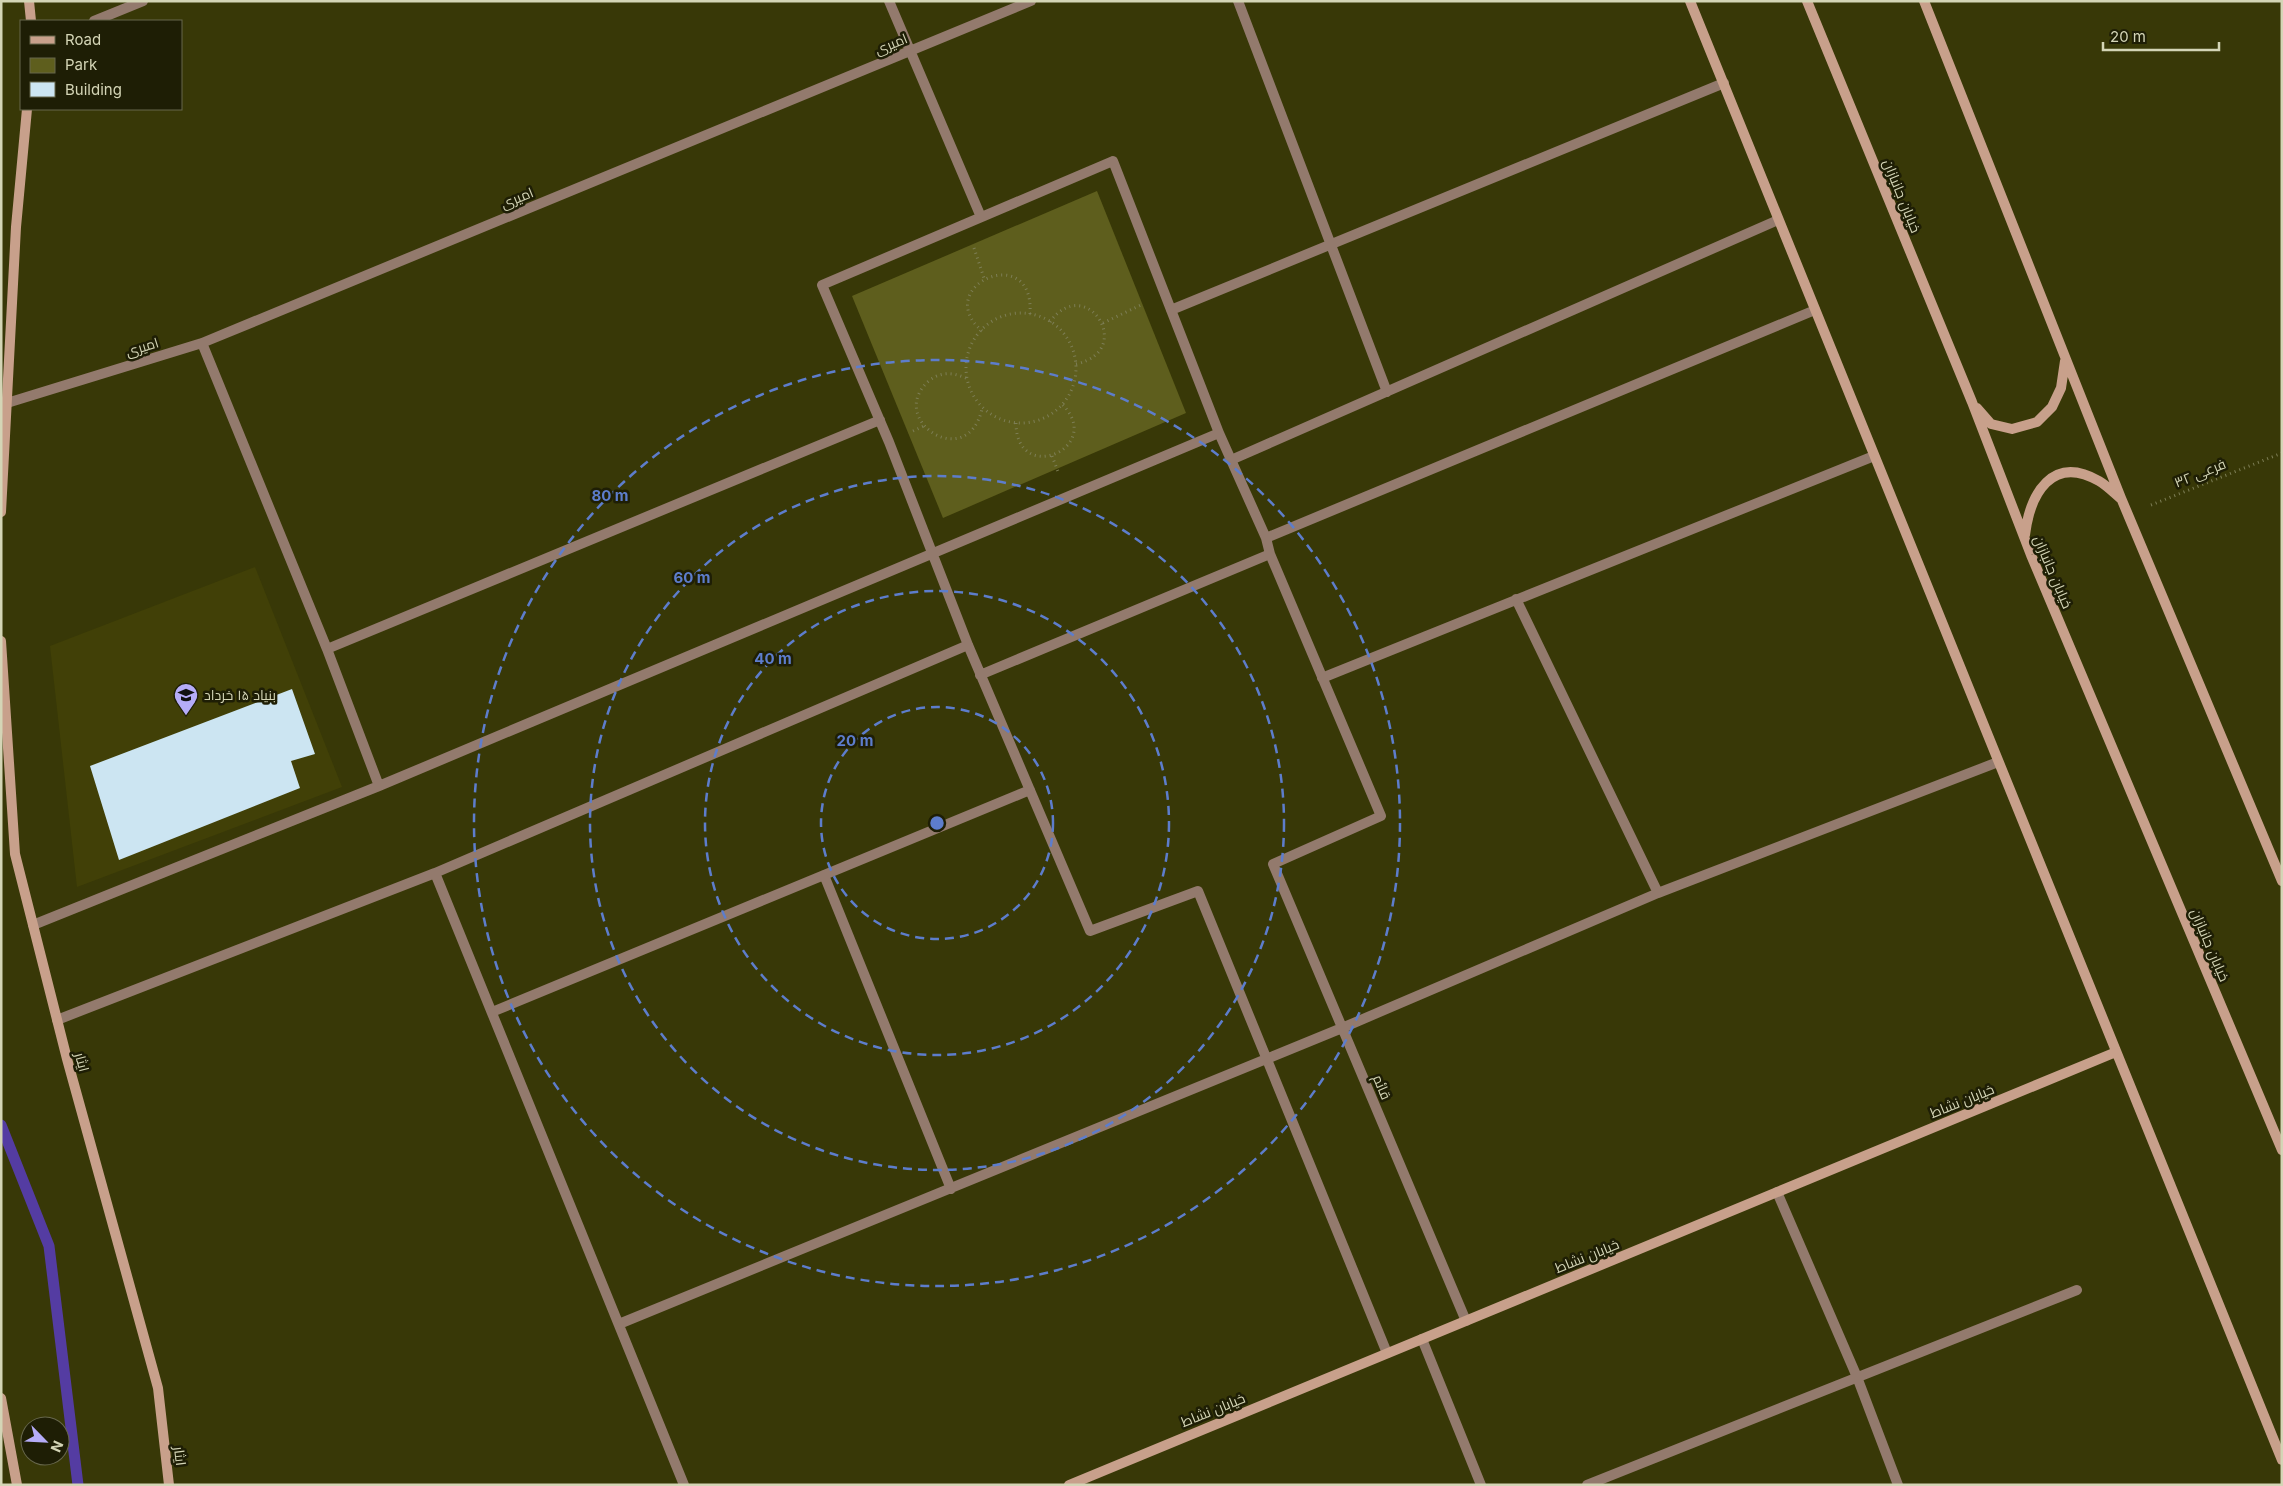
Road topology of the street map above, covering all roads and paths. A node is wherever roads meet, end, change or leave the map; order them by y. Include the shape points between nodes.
1 (29, 1) edge
2 (143, 1) edge
3 (889, 1) edge
4 (1031, 1) edge
5 (1238, 1) edge
6 (1690, 1) edge
7 (1807, 1) edge
8 (1924, 1) edge
9 (31, 20) edge
10 (96, 20) edge
11 (911, 51) junction
12 (1724, 83) junction
13 (27, 110) edge
14 (981, 217) junction
15 (1778, 220) junction
16 (966, 223) junction
17 (1331, 245) junction
18 (984, 278) junction
19 (1165, 294) junction
20 (1172, 310) junction
21 (1815, 310) junction
22 (1030, 314) junction
23 (1050, 322) junction
24 (1103, 323) junction
25 (982, 331) junction
26 (202, 343) junction
27 (2066, 360) junction
28 (1076, 364) junction
29 (966, 378) junction
30 (1387, 392) junction
31 (4, 402) edge
32 (1972, 402) junction
33 (1062, 404) junction
34 (982, 408) junction
35 (880, 420) junction
36 (1016, 423) junction
37 (1219, 433) junction
38 (2282, 453) edge
39 (1874, 456) junction
40 (1231, 460) junction
41 (2121, 498) junction
42 (1, 512) edge
43 (2128, 514) junction
44 (1266, 538) junction
45 (2025, 539) junction
46 (933, 552) junction
47 (1270, 554) junction
48 (1516, 599) junction
49 (1, 641) edge
50 (968, 645) junction
51 (327, 649) junction
52 (980, 675) junction
53 (1322, 678) junction
54 (1998, 762) junction
55 (379, 786) junction
56 (1030, 790) junction
57 (435, 873) junction
58 (824, 876) junction
59 (2282, 881) edge
60 (1658, 894) junction
61 (34, 925) junction
62 (492, 1012) junction
63 (58, 1020) junction
64 (1342, 1028) junction
65 (2116, 1052) junction
66 (1267, 1059) junction
67 (2282, 1150) edge
68 (950, 1188) junction
69 (1777, 1192) junction
70 (2077, 1290) dead end
71 (1466, 1321) junction
72 (619, 1324) junction
73 (1422, 1339) junction
74 (1387, 1353) junction
75 (1857, 1377) junction
76 (1, 1398) edge
77 (2282, 1460) edge
78 (17, 1485) edge
79 (170, 1485) edge
80 (684, 1485) edge
81 (1069, 1485) edge
82 (1481, 1485) edge
83 (1588, 1485) edge
84 (1898, 1485) edge

1 - 9 street
2 - 10 street
3 - 11 street
4 - 11 street, امیری
5 - 17 street
6 - 12 street
7 - 32 street, خیابان جانبازان
8 - 27 street
11 - 14 street
11 - 26 street, امیری
12 - 15 street
12 - 17 street
13 - 31 street
14 - 16 street
14 - 19 street via 1113,161
15 - 21 street
15 - 30 street
16 - 18 path
16 - 35 street via 822,285
17 - 20 street
17 - 30 street
18 - 22 path via 1004,274 1023,284 1031,303
18 - 25 path via 976,284 968,304 974,324
19 - 20 street
19 - 24 path
20 - 37 street
21 - 39 street
21 - 44 street
22 - 23 path
22 - 25 path via 1008,314 991,322
23 - 24 path via 1063,309 1081,306 1090,309
23 - 28 path via 1060,329 1071,345
24 - 28 path via 1105,332 1100,350 1085,362
25 - 29 path via 968,351
26 - 31 street, امیری
26 - 51 street
27 - 32 street via 2061,388 2052,407 2037,422 2012,429 1991,424
27 - 41 street
28 - 33 path via 1074,382
29 - 34 path
29 - 34 path via 954,373 944,374 925,385 919,394 918,416 932,434 953,440 973,430 980,421
30 - 40 street
31 - 42 street
32 - 45 street, خیابان جانبازان
33 - 36 path via 1040,420
33 - 36 path via 1073,419 1072,438 1067,447 1052,456 1033,455 1025,449 1016,432
34 - 36 path via 1005,422
35 - 46 street
35 - 51 street
37 - 40 street
37 - 46 street
38 - 43 path, فرعی ۳۲
39 - 48 street
39 - 54 street
40 - 44 street
41 - 43 street
41 - 45 street via 2100,481 2083,474 2064,472 2048,479 2037,492 2028,514
43 - 59 street
44 - 47 street
45 - 67 street, خیابان جانبازان
46 - 50 street
46 - 55 street
47 - 52 street
47 - 53 street
48 - 53 street
48 - 60 street
49 - 61 street, ایثار via 15,854
50 - 52 street
50 - 57 street
51 - 55 street
52 - 56 street
53 - 64 street, قائم via 1381,816 1273,864
54 - 60 street
54 - 65 street
55 - 61 street
56 - 58 street
56 - 66 street via 1090,931 1198,891
57 - 62 street
57 - 63 street
58 - 62 street
58 - 68 street
60 - 64 street
61 - 63 street, ایثار
62 - 72 street
63 - 79 street, ایثار via 158,1388
64 - 66 street
64 - 71 street, قائم
65 - 69 street, خیابان نشاط
65 - 77 street
66 - 68 street
66 - 74 street
68 - 72 street
69 - 71 street, خیابان نشاط
69 - 75 street
70 - 75 street
71 - 73 street, خیابان نشاط
72 - 80 street
73 - 74 street, خیابان نشاط
73 - 82 street
74 - 81 street, خیابان نشاط
75 - 83 street
75 - 84 street
76 - 78 street

